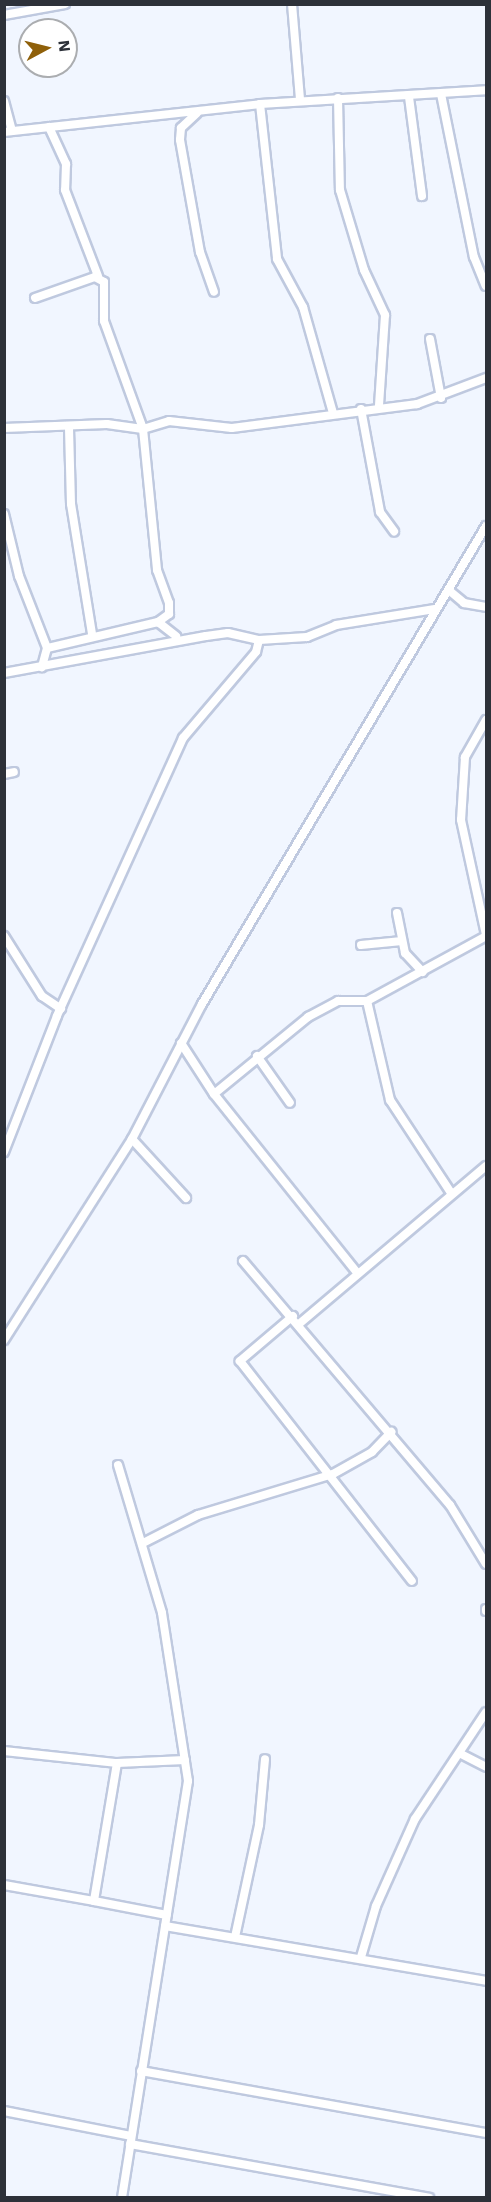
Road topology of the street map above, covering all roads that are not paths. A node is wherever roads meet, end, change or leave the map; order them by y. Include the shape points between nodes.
1 (65, 4) edge
2 (292, 4) edge
3 (4, 15) edge
4 (486, 90) edge
5 (441, 94) junction
6 (409, 97) junction
7 (338, 98) junction
8 (300, 100) junction
9 (4, 101) edge
10 (260, 104) junction
11 (197, 112) junction
12 (49, 127) junction
13 (8, 131) edge
14 (422, 196) dead end
15 (99, 276) junction
16 (486, 286) edge
17 (214, 292) dead end
18 (35, 298) dead end
19 (430, 339) dead end
20 (486, 378) edge
21 (441, 398) junction
22 (379, 406) junction
23 (361, 409) junction
24 (333, 413) junction
25 (4, 428) edge
26 (69, 428) junction
27 (143, 429) junction
28 (4, 514) edge
29 (486, 526) edge
30 (394, 531) dead end
31 (451, 592) junction
32 (486, 607) edge
33 (435, 609) junction
34 (158, 622) junction
35 (92, 634) junction
36 (176, 636) dead end
37 (259, 640) junction
38 (47, 648) junction
39 (42, 668) junction
40 (4, 673) edge
41 (486, 720) edge
42 (397, 913) dead end
43 (486, 935) edge
44 (4, 936) edge
45 (402, 941) junction
46 (361, 945) dead end
47 (423, 972) junction
48 (367, 1001) junction
49 (61, 1009) junction
50 (181, 1043) junction
51 (257, 1056) junction
52 (214, 1094) junction
53 (290, 1103) dead end
54 (132, 1138) junction
55 (4, 1152) edge
56 (486, 1166) edge
57 (451, 1193) junction
58 (186, 1198) dead end
59 (243, 1262) dead end
60 (356, 1271) junction
61 (296, 1320) junction
62 (4, 1340) edge
63 (391, 1432) junction
64 (118, 1465) dead end
65 (328, 1476) junction
66 (143, 1543) junction
67 (486, 1564) edge
68 (412, 1581) dead end
69 (486, 1712) edge
70 (4, 1751) edge
71 (461, 1754) junction
72 (265, 1759) dead end
73 (185, 1760) junction
74 (117, 1763) junction
75 (486, 1767) edge
76 (4, 1885) edge
77 (94, 1901) junction
78 (167, 1915) junction
79 (165, 1926) junction
80 (235, 1936) junction
81 (361, 1957) junction
82 (486, 1980) edge
83 (141, 2071) junction
84 (4, 2111) edge
85 (486, 2133) edge
86 (131, 2140) junction
87 (122, 2198) edge
88 (429, 2198) edge

1 - 3 street
2 - 8 street
4 - 5 street
5 - 6 street
5 - 16 street via 472,246
6 - 7 street
6 - 14 street
7 - 8 street
7 - 22 street via 340,190 364,270 385,315
8 - 10 street
9 - 13 street
10 - 11 street
10 - 24 street via 277,259 303,307
11 - 12 street
11 - 17 street via 181,128 180,141 200,252
12 - 13 street
12 - 15 street via 66,164 65,190
15 - 18 street
15 - 27 street via 106,292 109,336
19 - 21 street
20 - 21 street
21 - 22 street
22 - 23 street
23 - 24 street
23 - 30 street via 380,512
24 - 27 street via 232,428 169,421
25 - 26 street
26 - 27 street via 107,424
26 - 35 street via 71,504
27 - 34 street via 157,570 169,603 169,614
28 - 38 street via 19,576
29 - 31 street
31 - 32 street via 464,603
31 - 33 street
33 - 37 street via 336,625 308,637
33 - 50 street
34 - 35 street
34 - 36 street
35 - 38 street
37 - 39 street via 228,633
37 - 49 street via 256,652 183,738
38 - 39 street
39 - 40 street
41 - 43 street via 465,757 460,820
42 - 45 street
43 - 47 street
44 - 49 street via 42,996
45 - 46 street
45 - 47 street via 405,953
47 - 48 street
48 - 51 street via 338,1001
48 - 57 street via 390,1100
49 - 55 street
50 - 52 street
50 - 54 street
51 - 52 street
51 - 53 street
52 - 60 street
54 - 58 street
54 - 62 street
56 - 57 street
57 - 60 street
59 - 61 street
60 - 61 street
61 - 63 street
61 - 65 street via 240,1362
63 - 65 street via 372,1452
63 - 67 street via 450,1505
64 - 66 street
65 - 66 street via 198,1515
65 - 68 street
66 - 73 street via 162,1613
69 - 71 street
70 - 74 street
71 - 75 street
71 - 81 street via 415,1819 376,1906
72 - 80 street via 259,1825
73 - 74 street
73 - 78 street via 187,1803
74 - 77 street
76 - 77 street
77 - 78 street
78 - 79 street
79 - 80 street
79 - 83 street
80 - 81 street
81 - 82 street
83 - 85 street
83 - 86 street
84 - 86 street
86 - 87 street
86 - 88 street

